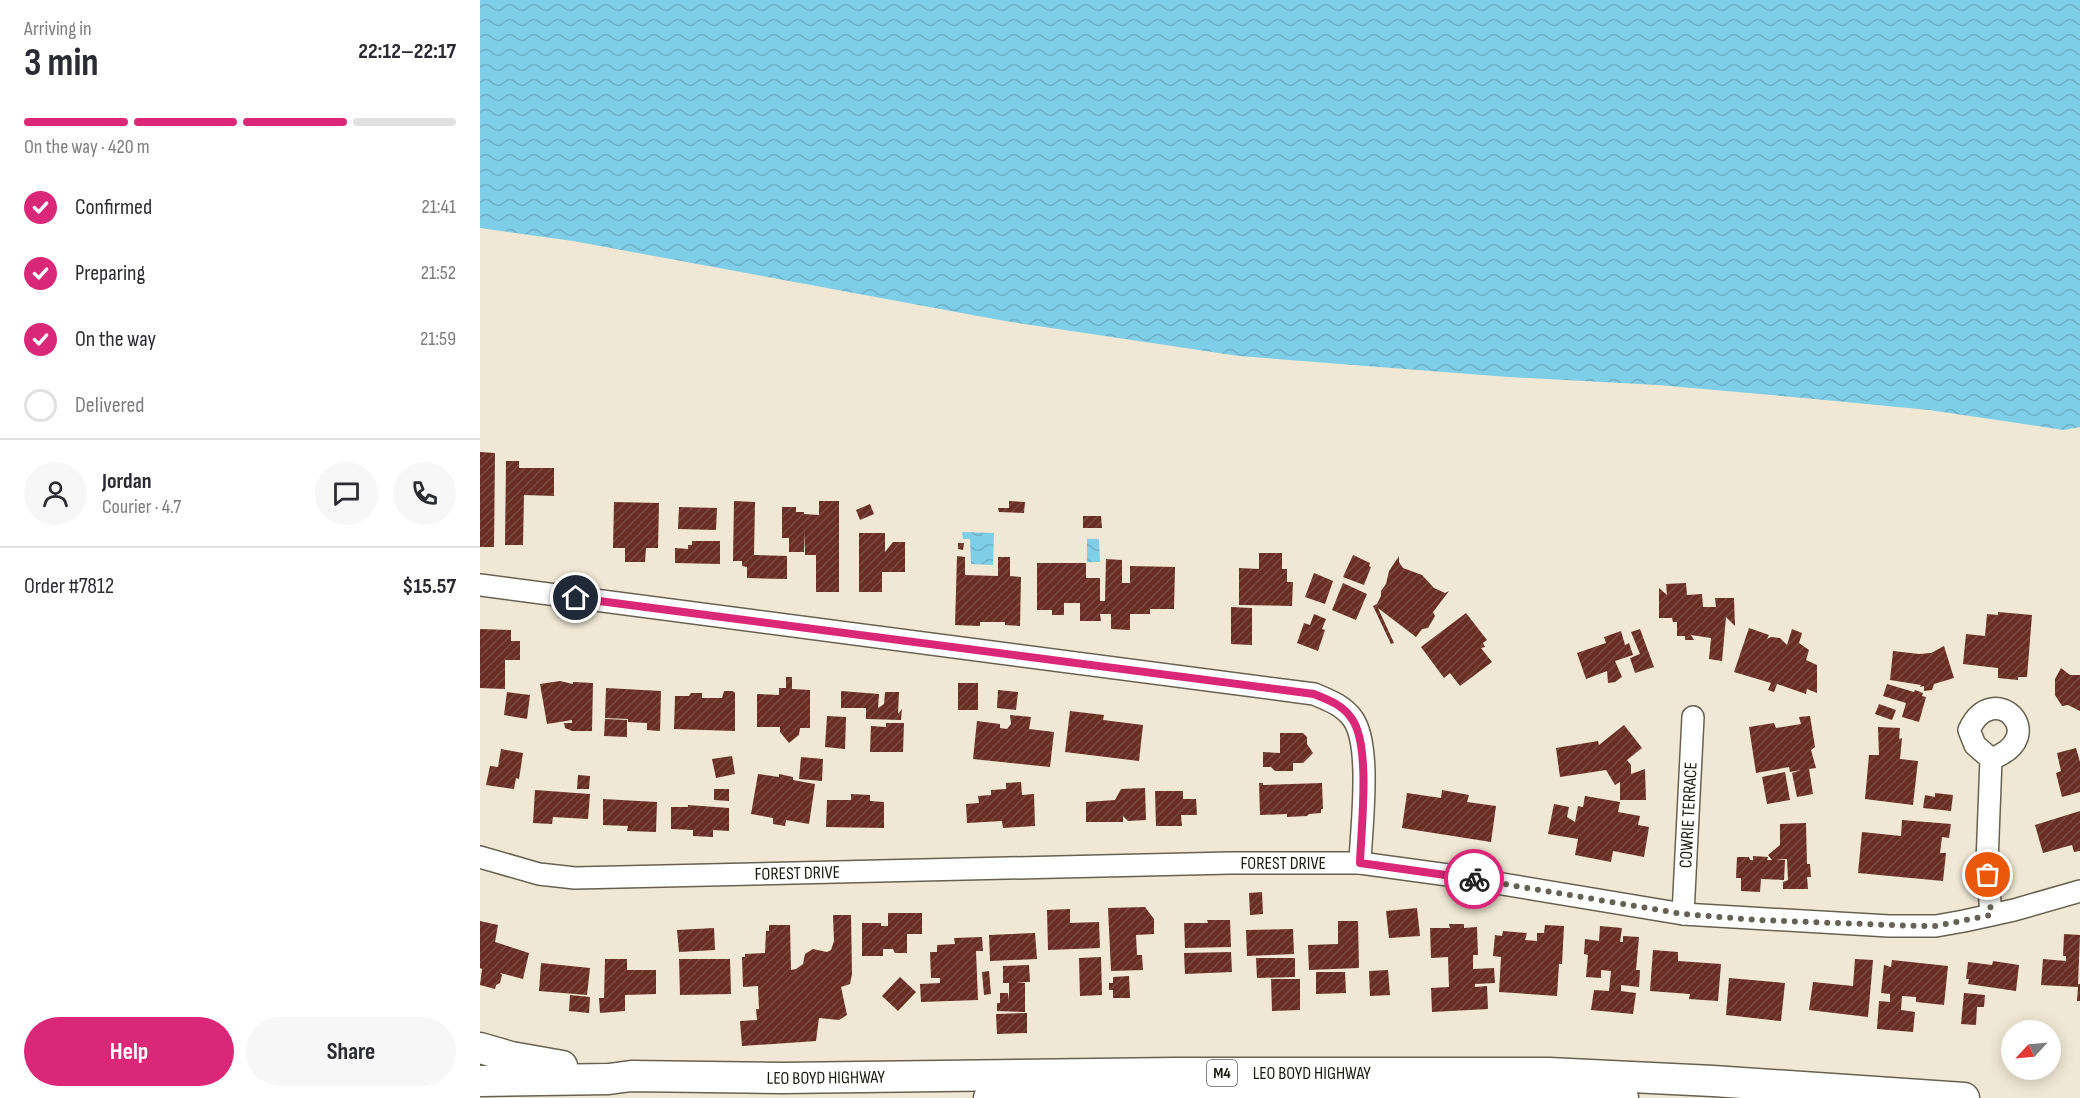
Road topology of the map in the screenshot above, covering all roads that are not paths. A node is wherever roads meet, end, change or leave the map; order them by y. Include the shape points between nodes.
1 (480, 585) edge
2 (1693, 717) dead end
3 (1991, 759) dead end
4 (480, 857) edge
5 (1360, 863) junction
6 (2080, 891) edge
7 (1683, 914) junction
8 (1991, 915) junction
9 (480, 1048) edge
10 (631, 1076) junction
11 (480, 1081) edge
12 (1510, 1096) edge
13 (989, 1098) edge
14 (1623, 1098) edge
15 (1964, 1098) edge

1 - 5 street via 1314,694 1338,704 1360,733
2 - 7 street, COWRIE TERRACE
3 - 8 street via 1987,863
4 - 5 street, FOREST DRIVE via 540,874 575,878
5 - 7 street, FOREST DRIVE
6 - 8 street, FOREST DRIVE
7 - 8 street, FOREST DRIVE via 1888,926 1936,926
9 - 10 highway via 553,1065
10 - 11 highway, LEO BOYD HIGHWAY / M4
10 - 15 highway, LEO BOYD HIGHWAY / M4 via 1549,1073
12 - 13 highway, LEO BOYD HIGHWAY / M4 via 1257,1093
12 - 14 highway, LEO BOYD HIGHWAY / M4

